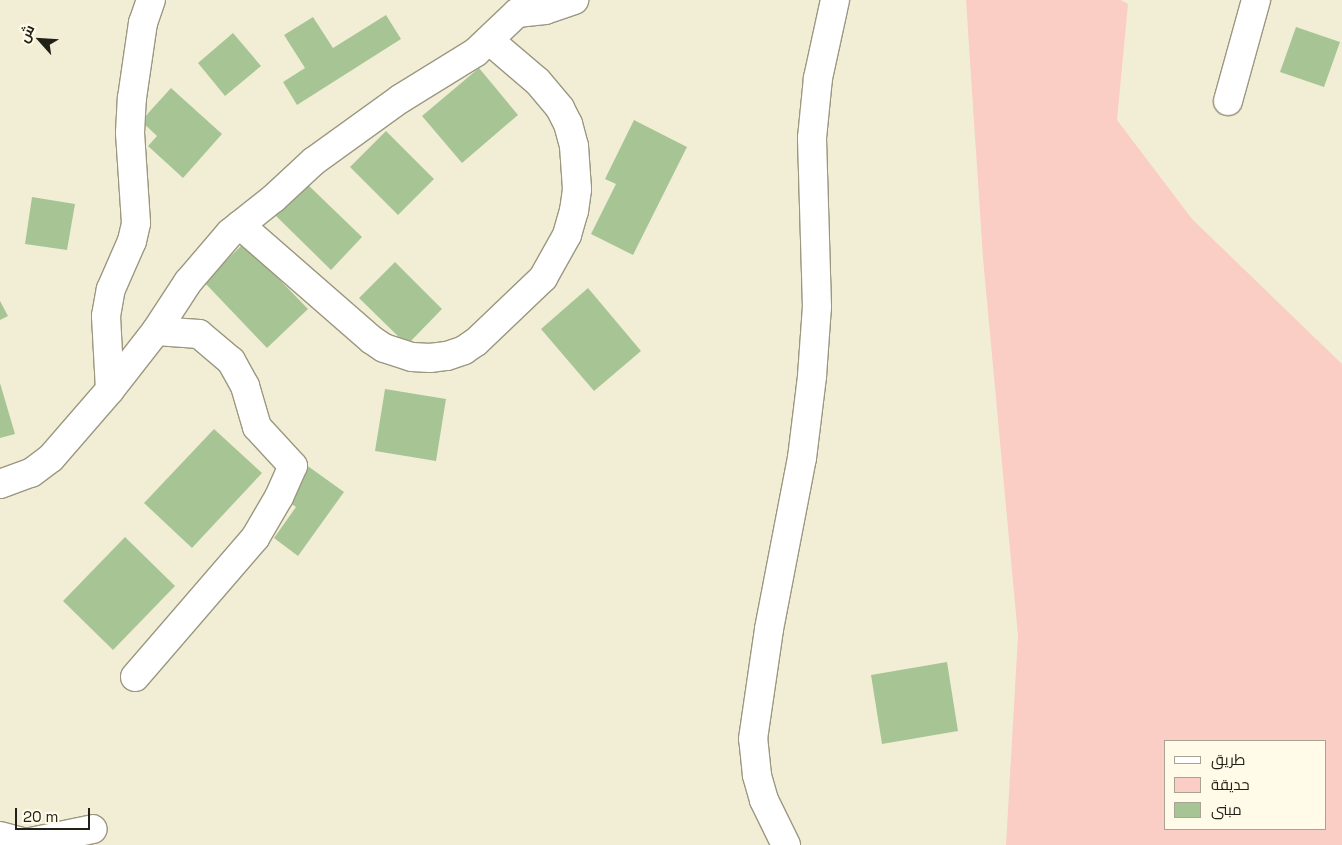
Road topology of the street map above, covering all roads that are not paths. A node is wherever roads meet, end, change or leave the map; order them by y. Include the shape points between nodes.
1 (151, 0) edge
2 (574, 0) edge
3 (835, 0) edge
4 (1256, 0) edge
5 (520, 7) edge
6 (488, 40) junction
7 (1228, 101) dead end
8 (240, 226) junction
9 (156, 331) junction
10 (110, 390) junction
11 (0, 484) edge
12 (134, 677) dead end
13 (93, 829) dead end
14 (0, 836) edge
15 (786, 845) edge

1 - 10 street via 143,23 132,98 130,133 136,223 132,241 111,289 106,316
2 - 5 street via 545,10
3 - 15 street via 818,78 812,138 818,307 812,376 802,458 769,629 753,739 764,800
4 - 7 street
5 - 6 street
6 - 8 street via 476,52 400,100 314,161
6 - 8 street via 536,81 560,108 574,146 576,189 567,235 543,278 476,342 447,356 430,358 412,357 384,348
8 - 9 street via 230,233 188,282
9 - 10 street
9 - 12 street via 199,334 231,361 245,386 257,427 293,466 255,538
10 - 11 street via 51,458 31,473
13 - 14 street via 26,843

